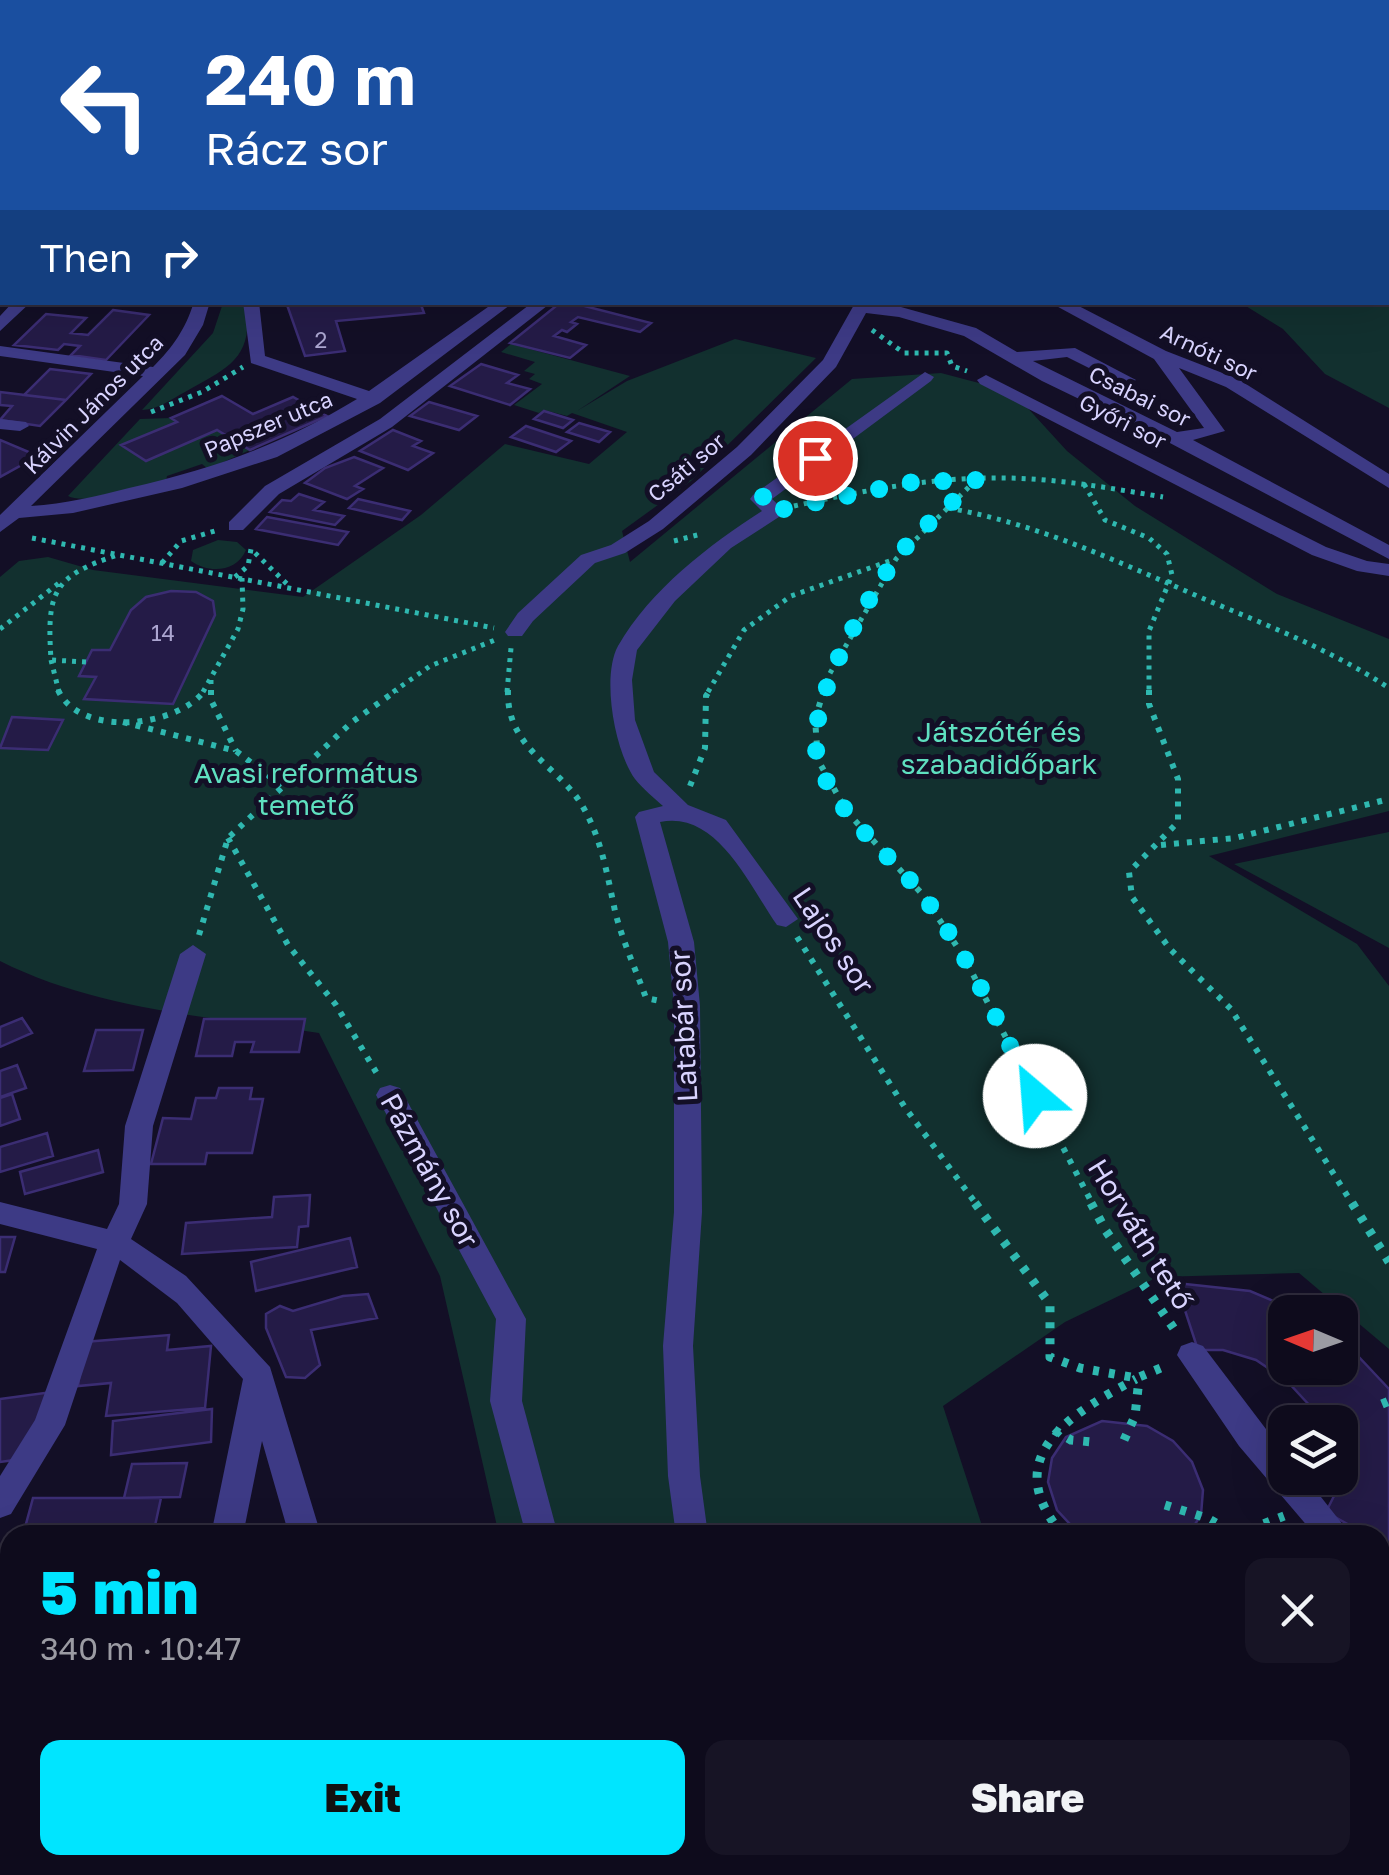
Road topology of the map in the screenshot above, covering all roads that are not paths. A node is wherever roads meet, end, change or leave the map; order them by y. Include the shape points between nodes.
1 (20, 305) edge
2 (201, 305) edge
3 (252, 305) edge
4 (502, 305) edge
5 (540, 305) edge
6 (1063, 305) edge
7 (858, 310) edge
8 (0, 326) edge
9 (0, 350) edge
10 (1160, 355) junction
11 (1019, 358) junction
12 (157, 372) junction
13 (925, 377) dead end
14 (986, 380) dead end
15 (1127, 380) dead end
16 (374, 399) junction
17 (0, 424) edge
18 (20, 426) dead end
19 (1175, 438) junction
20 (1389, 482) edge
21 (17, 512) junction
22 (0, 526) edge
23 (236, 526) dead end
24 (1389, 552) edge
25 (1389, 570) edge
26 (515, 632) road end
27 (680, 810) junction
28 (786, 919) road end
29 (193, 954) road end
30 (390, 1095) road end
31 (0, 1213) edge
32 (115, 1242) junction
33 (1192, 1355) road end
34 (259, 1376) junction
35 (0, 1504) edge
36 (230, 1525) edge
37 (302, 1525) edge
38 (539, 1525) edge
39 (691, 1525) edge
40 (1326, 1525) edge

1 - 8 street
2 - 12 street, Kálvin János utca via 179,351
3 - 16 street via 257,359
4 - 16 street, Papszer utca
5 - 23 street, Papszer utca via 386,423 272,490
6 - 10 street, Arnóti sor
7 - 11 street, Csabai sor via 901,312 970,332
7 - 26 street, Csáti sor via 830,363 744,451 656,525 588,559
9 - 12 street
10 - 19 street via 1216,431
10 - 20 street, Arnóti sor via 1232,383
11 - 15 street via 1069,352
11 - 19 street, Csabai sor
12 - 21 street, Kálvin János utca
13 - 27 street, Lajos sor via 760,499 774,511 699,566 627,649 624,720 644,775
14 - 25 street, Győri sor via 1319,551
16 - 21 street, Papszer utca via 231,469 43,514
17 - 18 street
19 - 24 street, Csabai sor
21 - 22 street, Kálvin János utca
27 - 28 street, Lajos sor via 718,825
27 - 39 street, Latabár sor via 648,816 681,942 687,1006 688,1212 678,1346
29 - 32 street via 139,1126 134,1204
30 - 38 street, Pázmány sor via 510,1319 506,1401
31 - 32 street
32 - 34 street via 176,1283
32 - 35 street via 49,1425
33 - 40 street
34 - 36 street
34 - 37 street

